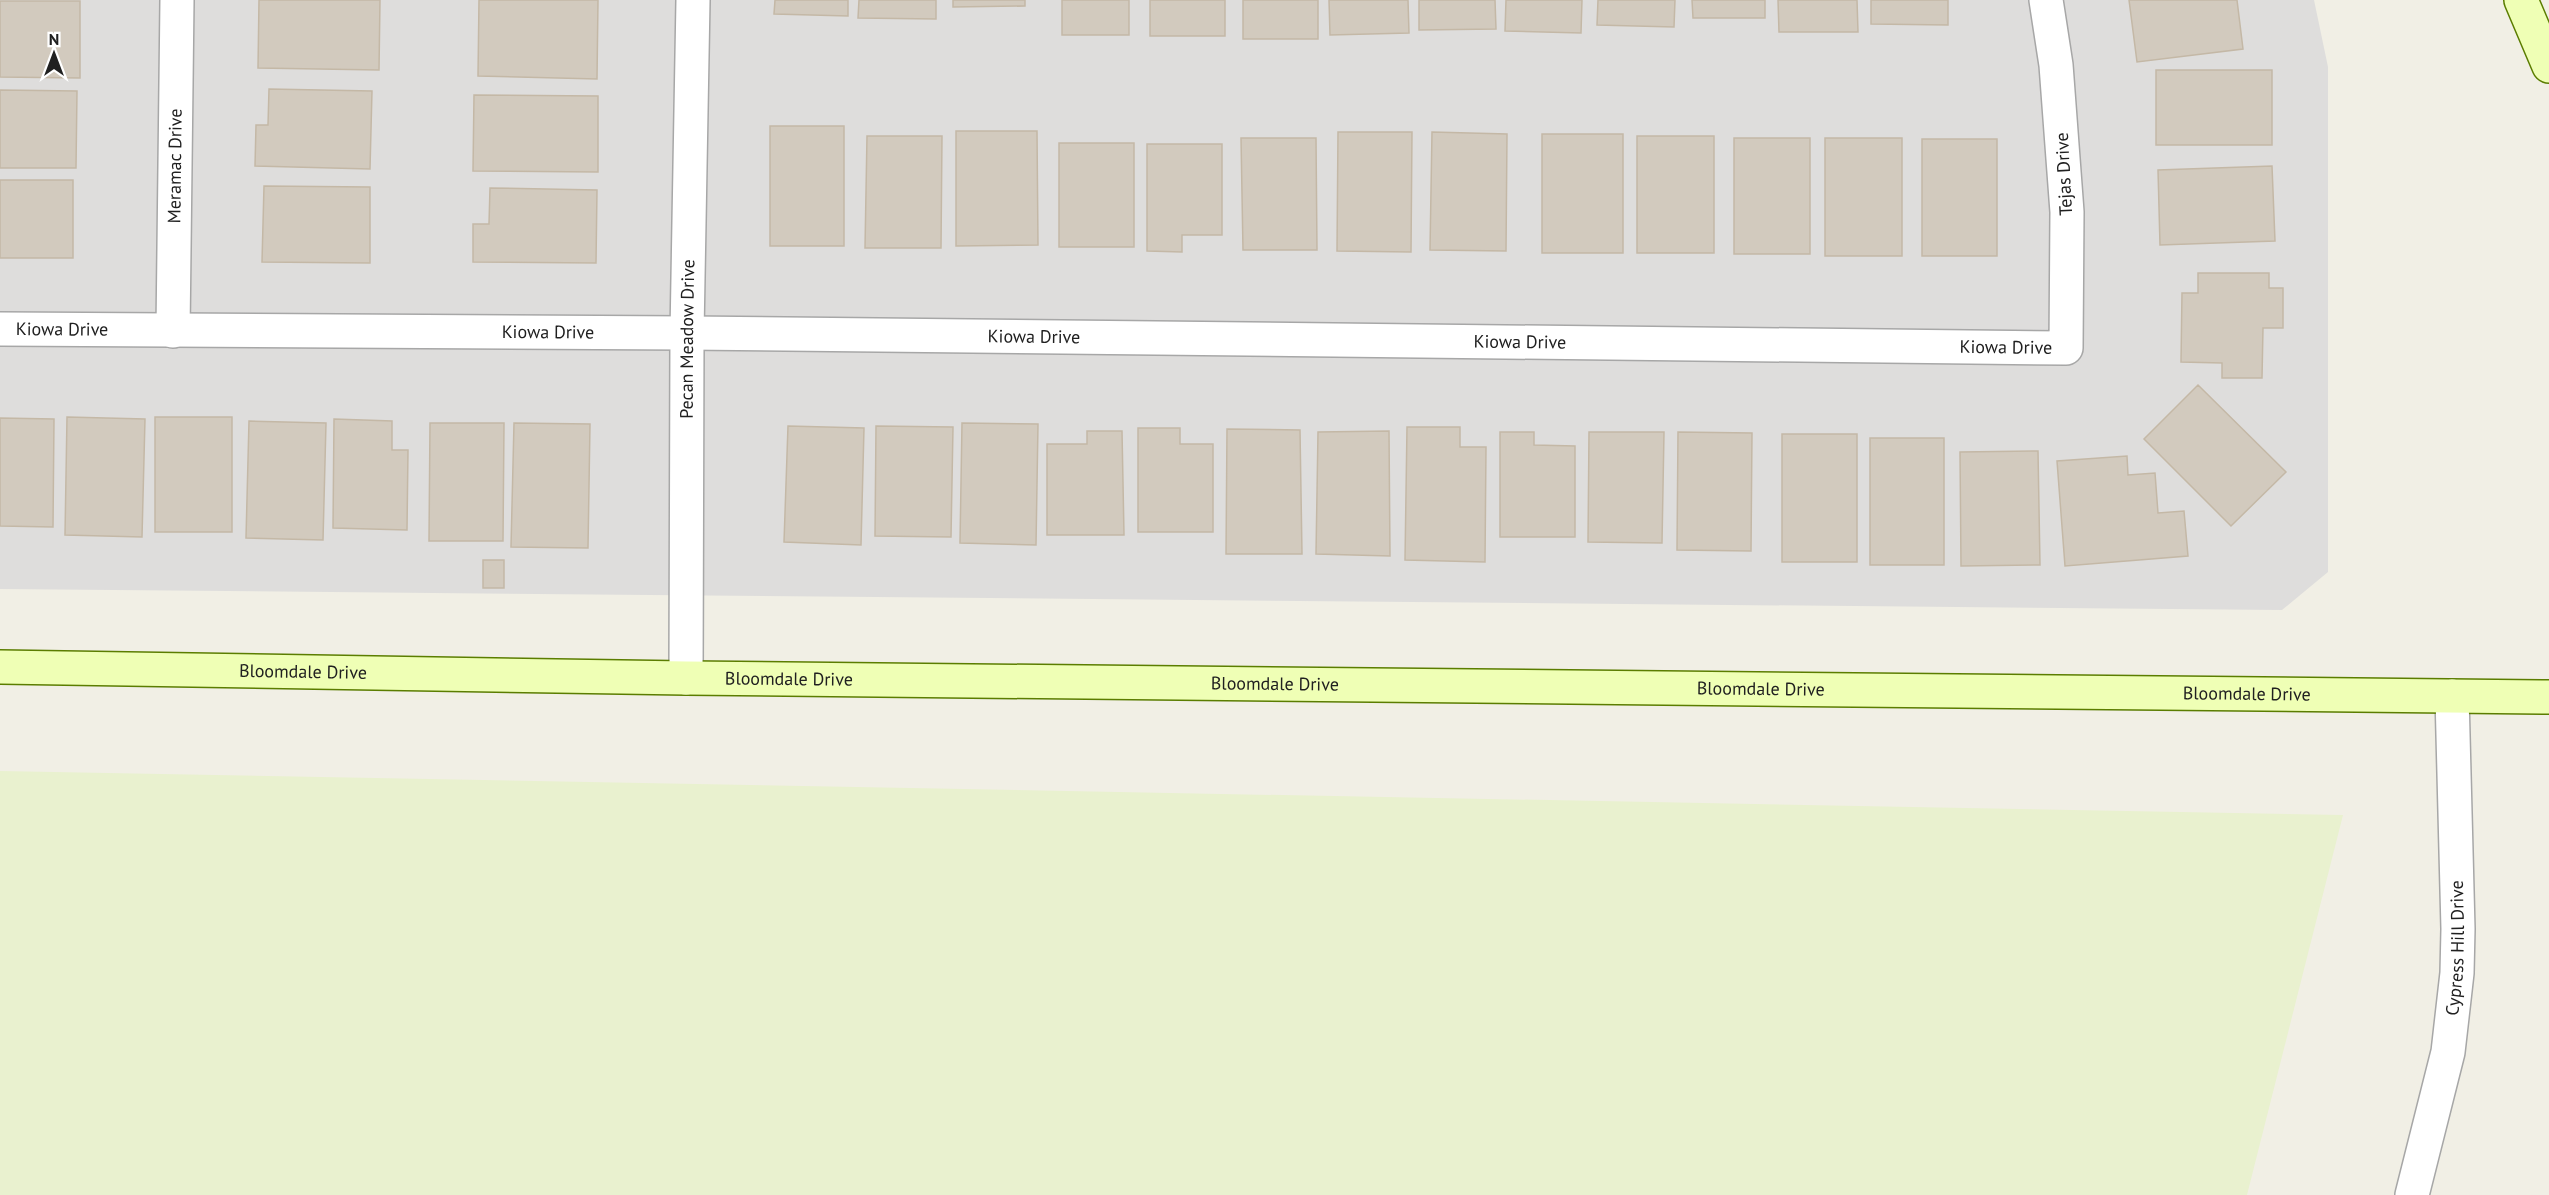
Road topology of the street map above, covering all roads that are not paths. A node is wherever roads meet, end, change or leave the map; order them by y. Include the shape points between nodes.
1 (177, 0) edge
2 (693, 0) edge
3 (2046, 0) edge
4 (2521, 0) edge
5 (2549, 66) edge
6 (0, 328) edge
7 (172, 331) junction
8 (687, 333) junction
9 (2066, 348) joint
10 (0, 667) edge
11 (686, 678) junction
12 (2452, 696) junction
13 (2549, 697) edge
14 (2412, 1195) edge

1 - 7 street, Meramac Drive
2 - 8 street, Pecan Meadow Drive
3 - 9 street, Tejas Drive via 2056,64 2067,201
4 - 5 street
6 - 7 street, Kiowa Drive
7 - 8 street, Kiowa Drive
8 - 9 street, Kiowa Drive
8 - 11 street, Pecan Meadow Drive
10 - 11 street, Bloomdale Drive
11 - 12 street, Bloomdale Drive
12 - 13 street, Bloomdale Drive
12 - 14 street, Cypress Hill Drive via 2457,973 2448,1052

